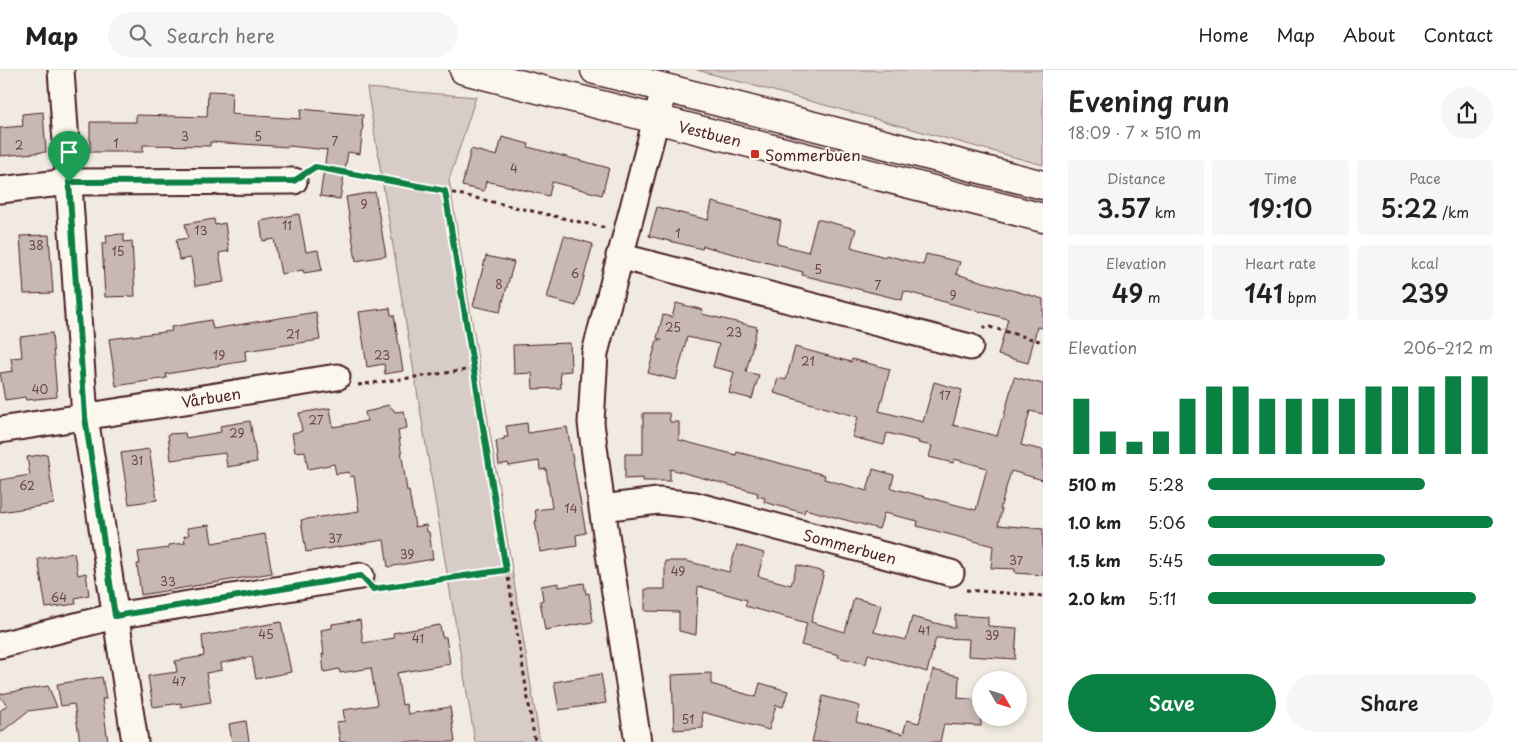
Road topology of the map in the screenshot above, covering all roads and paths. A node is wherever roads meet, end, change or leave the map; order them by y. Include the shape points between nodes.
1 (61, 70) edge
2 (464, 70) edge
3 (595, 70) edge
4 (664, 89) junction
5 (657, 119) junction
6 (294, 181) joint
7 (69, 182) junction
8 (1043, 185) edge
9 (0, 190) edge
10 (445, 191) junction
11 (1043, 218) edge
12 (622, 245) junction
13 (1043, 342) edge
14 (970, 347) joint
15 (474, 369) junction
16 (337, 378) joint
17 (85, 417) junction
18 (0, 430) edge
19 (602, 508) junction
20 (506, 570) junction
21 (951, 573) joint
22 (361, 576) joint
23 (1043, 596) edge
24 (115, 616) junction
25 (0, 645) edge
26 (135, 742) edge
27 (535, 742) edge
28 (638, 742) edge

1 - 7 street
2 - 5 street, Vestbuen
3 - 4 street, Vestbuen
4 - 5 street
4 - 8 street, Vestbuen
5 - 11 street, Vestbuen
5 - 12 street
6 - 7 street
6 - 10 path via 315,167
7 - 9 street
7 - 17 street
10 - 12 path
10 - 15 path
12 - 14 street
12 - 19 street via 595,353 591,423
13 - 14 path via 986,326
15 - 16 path via 344,387
15 - 20 path
16 - 17 street, Vårbuen
17 - 18 street, Vårbuen
17 - 24 street
19 - 21 street, Sommerbuen via 658,501 695,505
19 - 28 street
20 - 22 path via 373,589
20 - 27 path
21 - 23 path via 963,590
22 - 24 street
24 - 25 street
24 - 26 street

